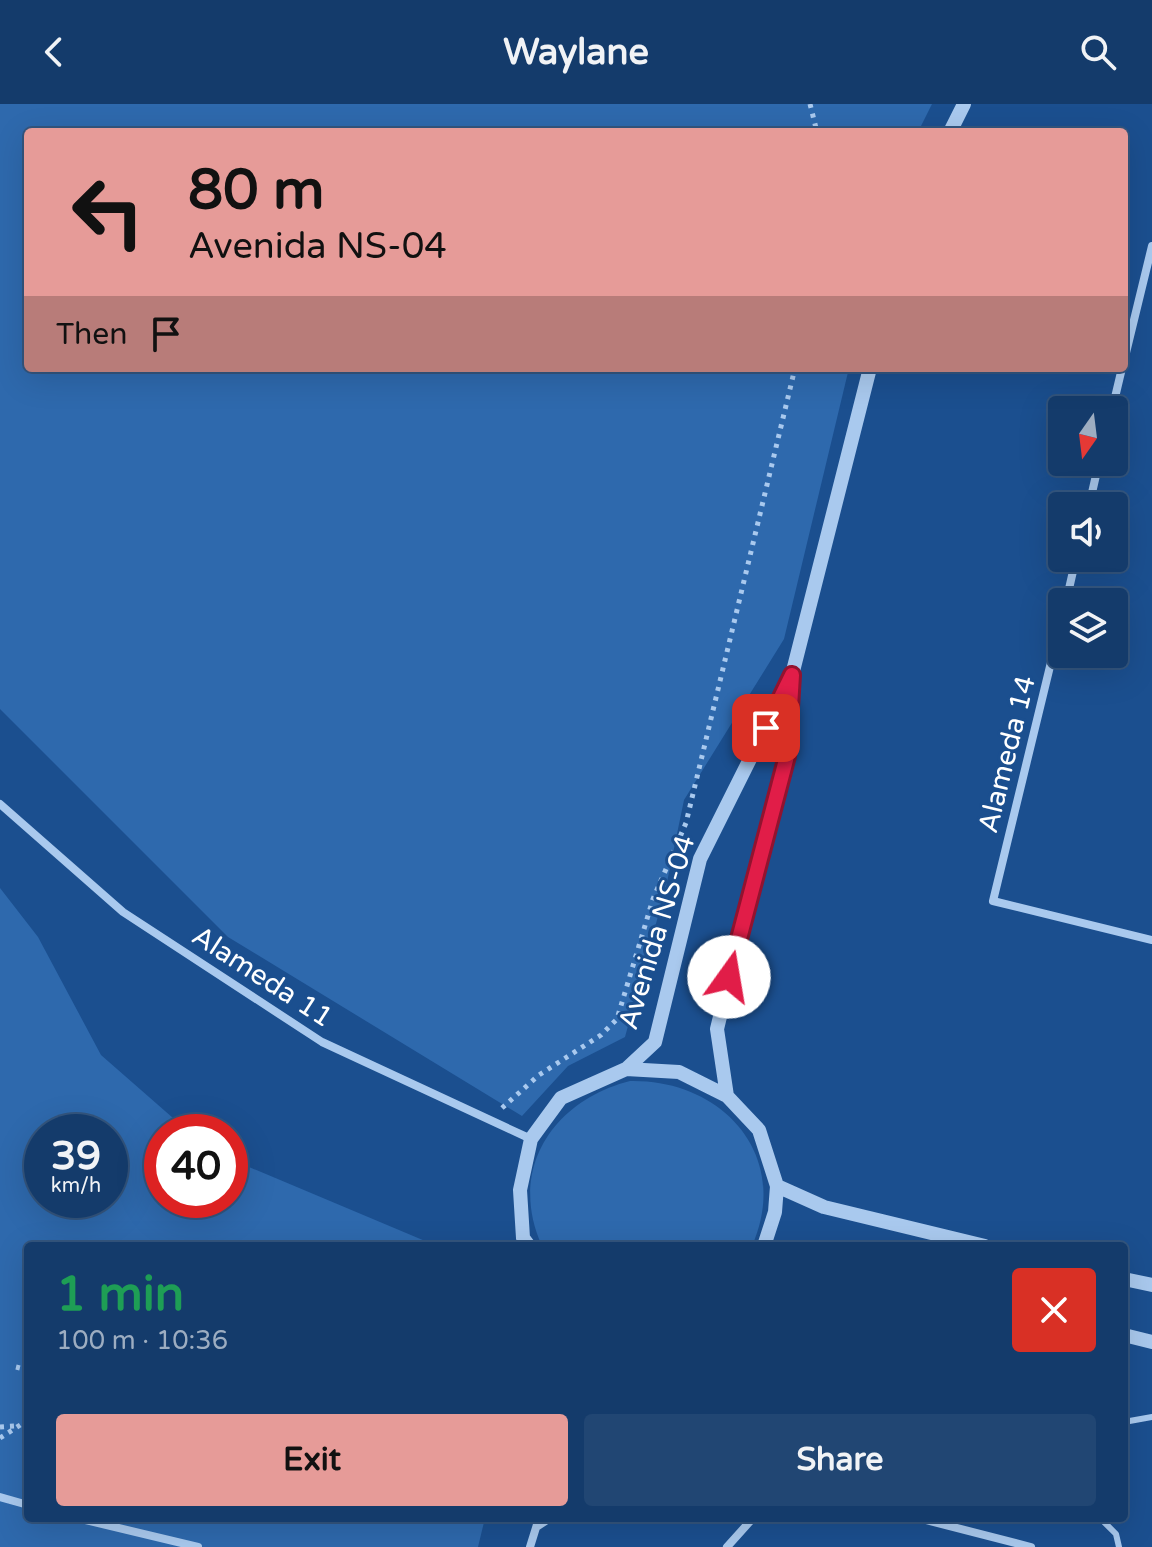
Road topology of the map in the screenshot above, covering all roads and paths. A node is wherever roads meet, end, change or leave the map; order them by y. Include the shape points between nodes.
1 (810, 104) edge
2 (964, 104) edge
3 (816, 128) edge
4 (952, 128) edge
5 (1152, 246) edge
6 (1128, 345) edge
7 (794, 372) edge
8 (869, 372) edge
9 (1121, 372) edge
10 (1115, 396) edge
11 (1050, 668) edge
12 (792, 675) junction
13 (0, 804) edge
14 (1152, 940) edge
15 (626, 1069) junction
16 (727, 1096) junction
17 (490, 1119) junction
18 (531, 1139) junction
19 (777, 1186) junction
20 (526, 1242) edge
21 (765, 1242) edge
22 (968, 1242) edge
23 (1128, 1280) edge
24 (1152, 1285) edge
25 (1128, 1336) edge
26 (1152, 1342) edge
27 (16, 1367) dead end
28 (24, 1369) edge
29 (1152, 1417) edge
30 (1128, 1421) edge
31 (24, 1423) edge
32 (24, 1424) edge
33 (0, 1427) edge
34 (0, 1438) edge
35 (0, 1497) edge
36 (24, 1504) edge
37 (94, 1522) edge
38 (539, 1522) edge
39 (749, 1522) edge
40 (934, 1522) edge
41 (1104, 1522) edge
42 (198, 1547) edge
43 (530, 1547) edge
44 (727, 1547) edge
45 (1031, 1547) edge
46 (1119, 1547) edge

1 - 3 path
2 - 4 street
5 - 6 street
7 - 17 path via 686,823 653,899 617,1019 539,1075
8 - 12 street, Avenida NS-04
9 - 10 street
11 - 14 street, Alameda 14 via 993,901
12 - 15 street, Avenida NS-04 via 700,859 655,1042
12 - 16 street, Avenida NS-04 via 787,756 717,1029
13 - 17 street, Alameda 11 via 123,912 309,1033
15 - 16 street via 679,1072
15 - 18 street via 561,1098
16 - 19 street via 759,1130
17 - 18 street, Alameda 11
18 - 20 street via 520,1190
19 - 21 street
19 - 22 street via 824,1207
23 - 24 street
25 - 26 street
27 - 28 path
29 - 30 lane
31 - 33 path
32 - 34 path
35 - 36 street
37 - 42 street
38 - 43 street
39 - 44 street
40 - 45 street
41 - 46 lane via 1116,1534

